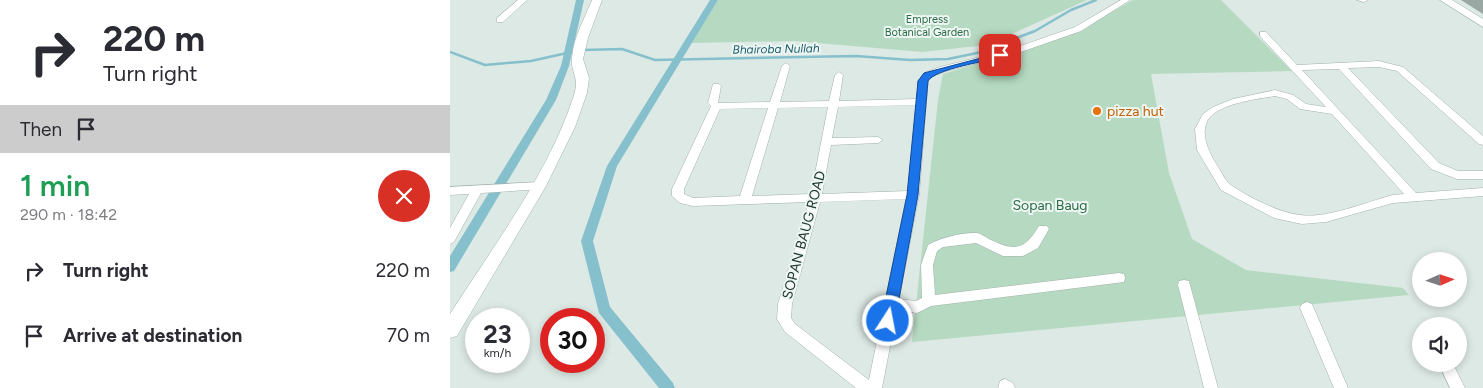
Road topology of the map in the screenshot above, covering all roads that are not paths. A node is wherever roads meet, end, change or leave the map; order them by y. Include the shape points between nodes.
1 (523, 0) edge
2 (597, 0) edge
3 (1126, 0) edge
4 (1445, 0) edge
5 (500, 20) dead end
6 (1483, 24) edge
7 (1263, 34) dead end
8 (786, 66) dead end
9 (1341, 66) junction
10 (1296, 68) junction
11 (839, 75) dead end
12 (716, 86) dead end
13 (920, 102) junction
14 (835, 103) junction
15 (774, 104) junction
16 (716, 106) junction
17 (1335, 111) junction
18 (878, 140) dead end
19 (827, 142) junction
20 (1483, 142) edge
21 (1483, 175) edge
22 (532, 187) junction
23 (481, 190) junction
24 (450, 191) edge
25 (1483, 192) edge
26 (913, 195) junction
27 (816, 196) junction
28 (1414, 198) junction
29 (745, 200) junction
30 (1043, 229) dead end
31 (450, 239) edge
32 (1119, 278) dead end
33 (1184, 285) dead end
34 (929, 301) junction
35 (891, 304) junction
36 (1307, 308) dead end
37 (450, 330) edge
38 (1450, 372) edge
39 (868, 388) edge
40 (875, 388) edge
41 (1211, 388) edge
42 (1341, 388) edge
43 (1458, 388) edge

1 - 5 street
2 - 22 street via 577,59 583,78 581,94 568,127
3 - 13 street via 1078,29 1015,51 927,75
4 - 6 street
7 - 10 street
8 - 15 street
9 - 10 street
9 - 20 street via 1379,64 1400,69
9 - 21 street via 1435,166 1457,175
10 - 17 street
11 - 14 street, SOPAN BAUG ROAD
12 - 16 street via 713,103
13 - 14 street
13 - 26 street
14 - 15 street
14 - 19 street, SOPAN BAUG ROAD
15 - 16 street
15 - 29 street
16 - 29 street via 678,196 693,202
17 - 28 street
17 - 28 street via 1302,107 1290,97 1275,93 1236,101 1206,116 1200,129 1202,150 1225,187 1278,215 1302,220 1326,218 1379,202
18 - 19 street
19 - 27 street, SOPAN BAUG ROAD
22 - 23 street
22 - 37 street
23 - 24 street
23 - 31 street
25 - 28 street
26 - 27 street
26 - 35 street
27 - 29 street
27 - 39 street, SOPAN BAUG ROAD via 785,304 784,319 790,328
30 - 34 street via 1034,245 1023,251 1003,252 977,238 941,243 932,248 927,265
32 - 34 street
33 - 41 street
34 - 35 street via 917,307
35 - 40 street
36 - 42 street
38 - 43 street

